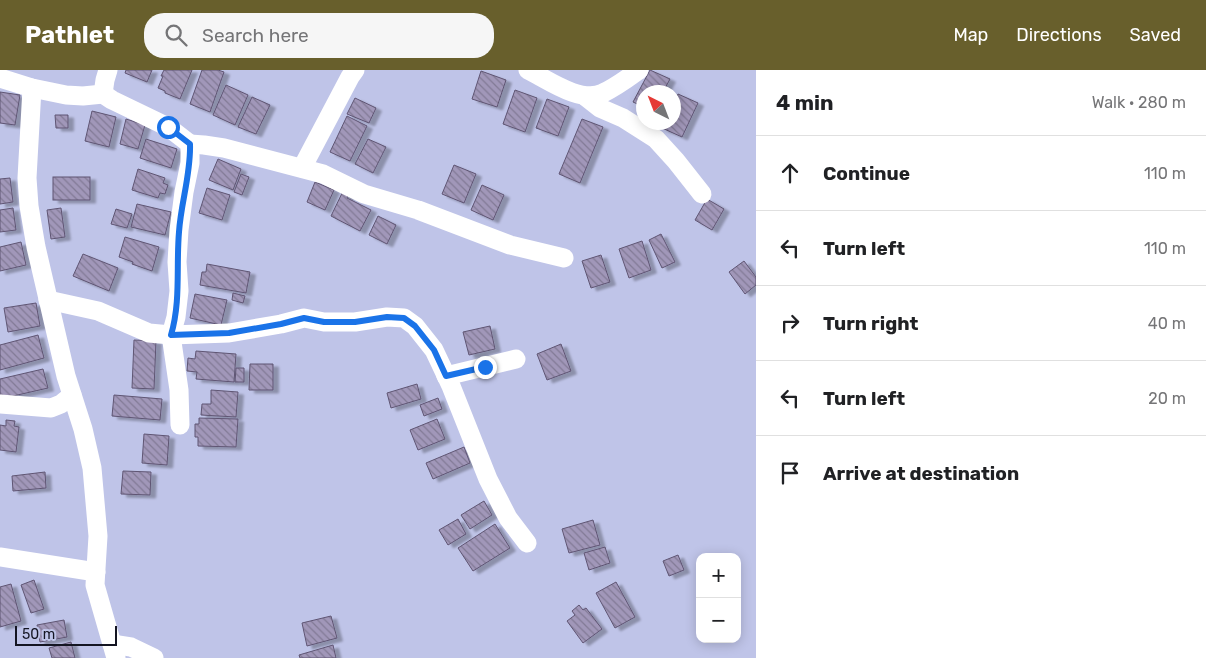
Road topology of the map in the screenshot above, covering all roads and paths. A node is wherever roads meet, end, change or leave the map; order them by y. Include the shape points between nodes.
1 (108, 70) edge
2 (355, 70) edge
3 (528, 70) edge
4 (639, 70) edge
5 (0, 78) edge
6 (32, 88) junction
7 (103, 94) junction
8 (586, 97) junction
9 (190, 144) junction
10 (302, 168) junction
11 (702, 194) dead end
12 (564, 258) dead end
13 (48, 300) junction
14 (171, 335) junction
15 (516, 359) dead end
16 (446, 376) junction
17 (72, 395) junction
18 (0, 404) edge
19 (180, 425) dead end
20 (527, 543) dead end
21 (0, 557) edge
22 (96, 572) junction
23 (114, 651) edge
24 (154, 658) edge

1 - 7 street
2 - 10 street
3 - 8 street
4 - 8 street via 602,94
5 - 6 street
6 - 7 street via 83,96
6 - 13 street via 29,206
7 - 9 street via 168,127
8 - 11 street via 656,139
9 - 10 street via 224,148
9 - 14 street via 179,230 176,317
10 - 12 street via 323,174 364,194 418,210 510,245
13 - 14 street via 98,311 150,333
13 - 17 street
14 - 16 street via 229,333 304,318 324,322 404,318 429,344
14 - 19 street
15 - 16 street
16 - 20 street via 488,479 508,518
17 - 18 street via 51,408
17 - 22 street via 92,468 98,536
21 - 22 street
22 - 23 street via 95,585
23 - 24 street via 131,647

